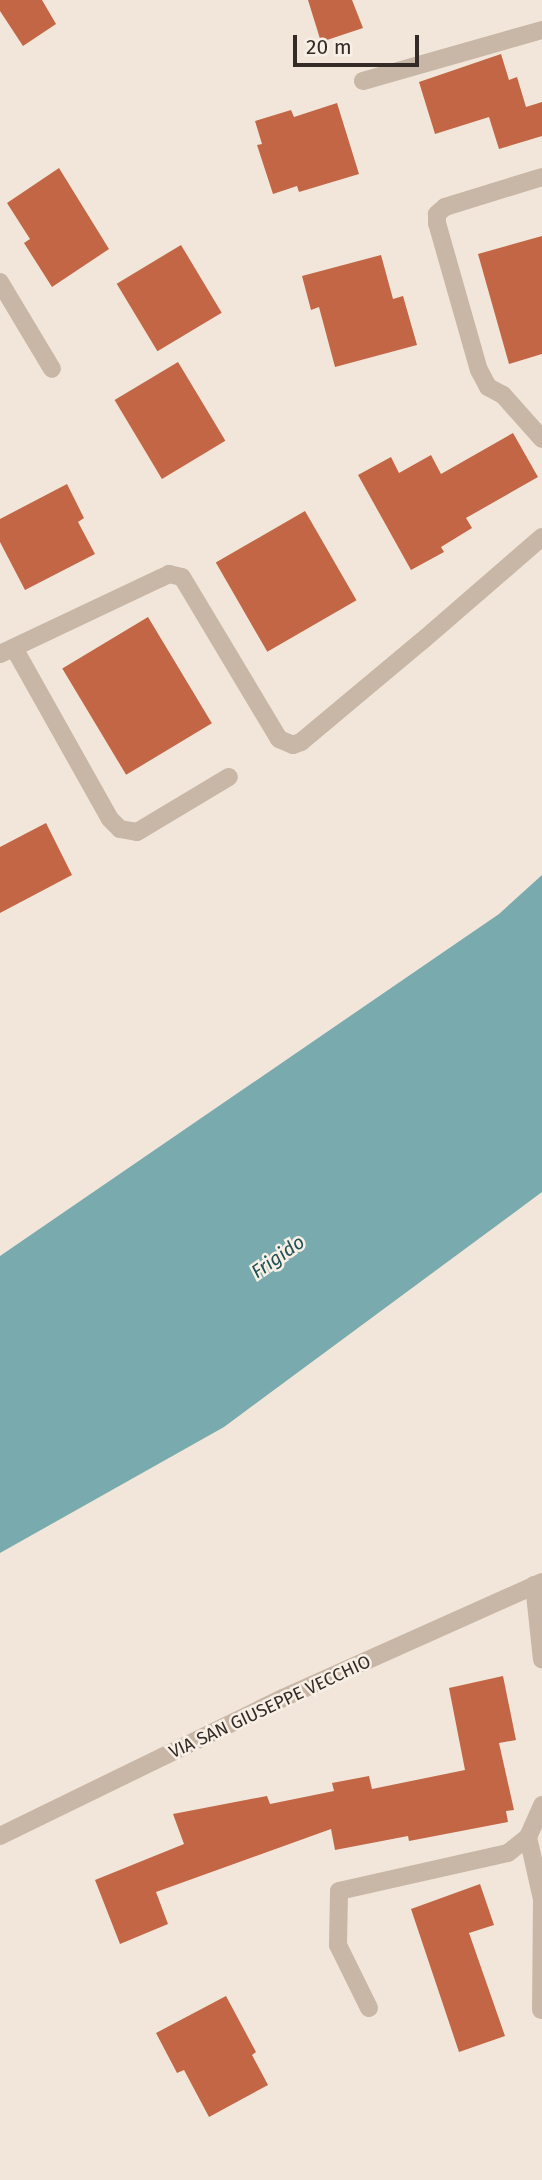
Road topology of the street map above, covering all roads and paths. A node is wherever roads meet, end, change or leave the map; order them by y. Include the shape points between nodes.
1 (542, 30) edge
2 (363, 81) dead end
3 (542, 177) edge
4 (0, 282) edge
5 (52, 369) dead end
6 (542, 439) edge
7 (542, 537) edge
8 (7, 651) edge
9 (229, 777) dead end
10 (538, 1584) edge
11 (542, 1660) edge
12 (542, 1805) edge
13 (0, 1836) edge
14 (528, 1837) junction
15 (369, 2008) dead end
16 (541, 2010) edge

1 - 2 street
3 - 6 street via 445,207 437,214 479,370 488,387 503,396
4 - 5 street
7 - 8 street via 422,642 293,745 279,739 181,577 169,574
8 - 9 street via 120,829 136,832
10 - 11 street
10 - 13 street, VIA SAN GIUSEPPE VECCHIO via 283,1698
12 - 14 street
14 - 15 street via 508,1853 339,1891 338,1945
14 - 16 street via 542,1899

